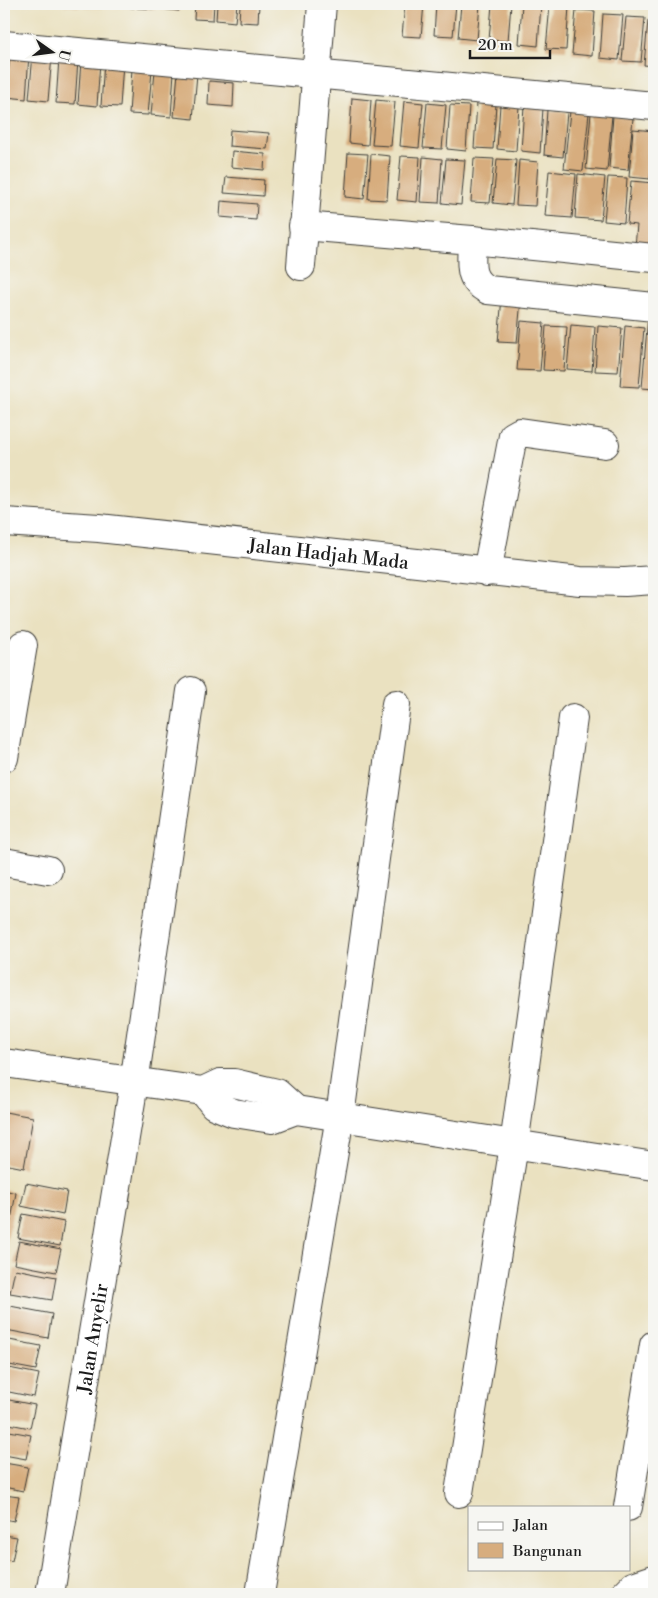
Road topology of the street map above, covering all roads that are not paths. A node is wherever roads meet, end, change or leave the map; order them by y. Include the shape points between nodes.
1 (322, 4) edge
2 (4, 45) edge
3 (314, 74) junction
4 (654, 106) edge
5 (303, 226) junction
6 (472, 240) junction
7 (654, 258) edge
8 (301, 266) dead end
9 (654, 307) edge
10 (605, 444) dead end
11 (4, 522) edge
12 (486, 572) junction
13 (654, 580) edge
14 (23, 645) dead end
15 (190, 691) dead end
16 (396, 704) dead end
17 (573, 718) dead end
18 (4, 758) edge
19 (4, 862) edge
20 (48, 870) dead end
21 (4, 1063) edge
22 (134, 1083) junction
23 (340, 1116) junction
24 (514, 1145) junction
25 (654, 1166) edge
26 (654, 1345) edge
27 (458, 1493) dead end
28 (628, 1506) edge
29 (654, 1579) edge
30 (50, 1594) edge
31 (260, 1594) edge
32 (625, 1594) edge

1 - 3 street
2 - 3 street
3 - 4 street
3 - 5 street
5 - 6 street
5 - 8 street
6 - 7 street
6 - 9 street via 473,279 488,290
10 - 12 street via 520,432 513,436
11 - 12 street, Jalan Hadjah Mada via 99,528
12 - 13 street, Jalan Hadjah Mada via 580,581
14 - 18 street
15 - 22 street, Jalan Anyelir
16 - 23 street
17 - 24 street
19 - 20 street
21 - 22 street
22 - 23 street via 203,1091 214,1105 234,1113 272,1119 296,1110
22 - 30 street, Jalan Anyelir
23 - 24 street
23 - 31 street
24 - 25 street
24 - 27 street
26 - 28 street
29 - 32 street via 632,1586

